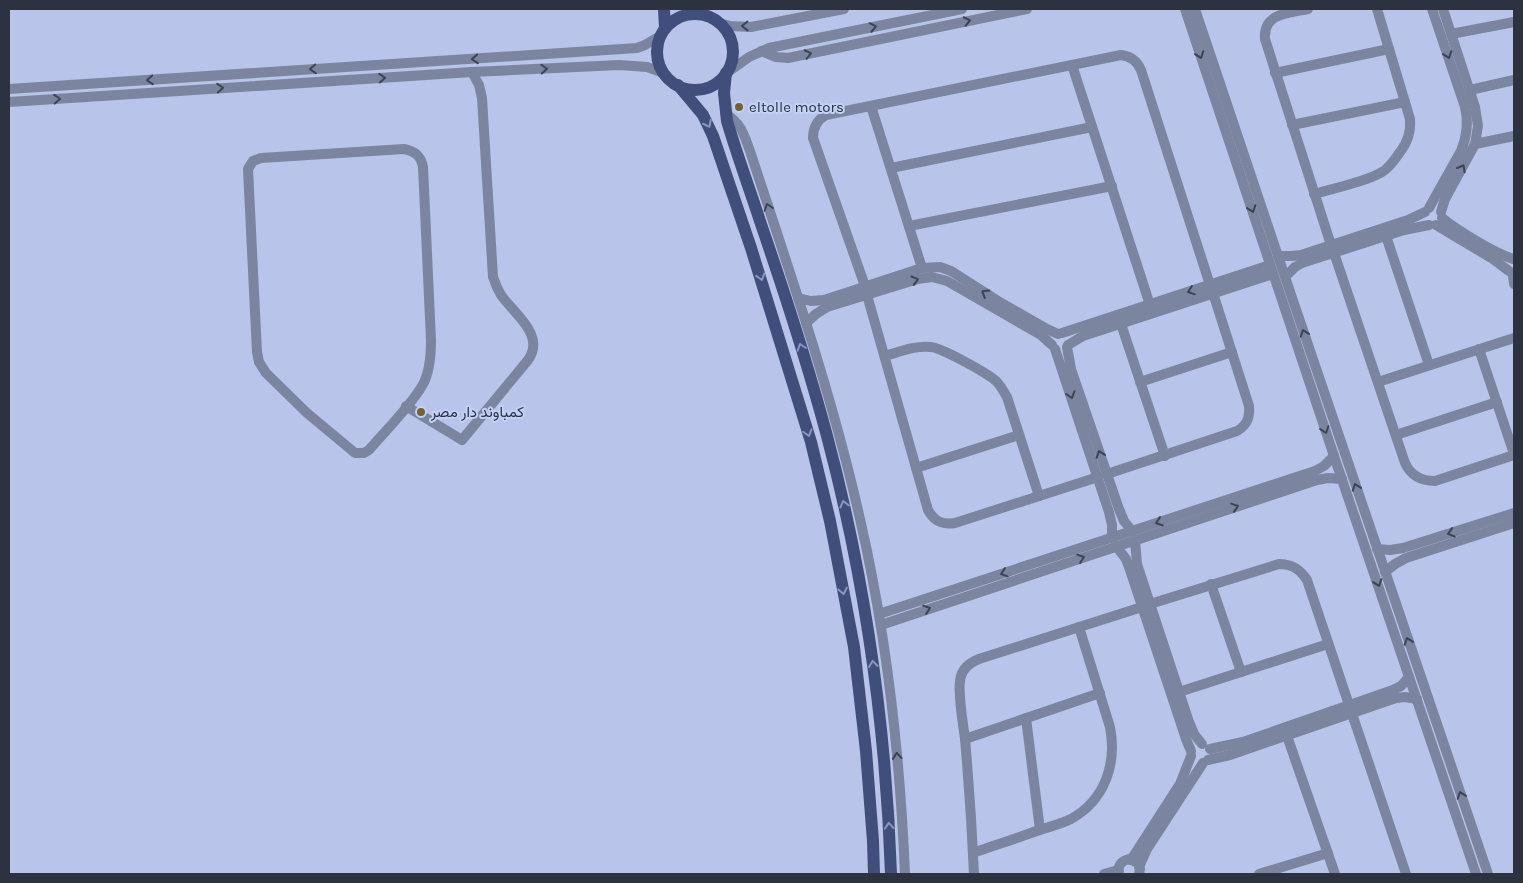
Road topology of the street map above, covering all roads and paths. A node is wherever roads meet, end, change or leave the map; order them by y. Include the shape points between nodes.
1 (664, 9) edge
2 (844, 9) edge
3 (962, 9) edge
4 (1026, 9) edge
5 (1184, 9) edge
6 (1195, 9) edge
7 (1308, 9) edge
8 (1377, 9) edge
9 (1432, 9) edge
10 (1443, 9) edge
11 (697, 11) edge
12 (1514, 22) edge
13 (720, 24) junction
14 (663, 32) junction
15 (1451, 34) junction
16 (618, 49) junction
17 (1389, 49) junction
18 (762, 50) junction
19 (1072, 64) junction
20 (619, 65) junction
21 (472, 72) junction
22 (727, 72) junction
23 (664, 73) junction
24 (1275, 73) junction
25 (1514, 80) edge
26 (678, 86) junction
27 (9, 90) edge
28 (1470, 90) junction
29 (9, 102) edge
30 (1405, 102) junction
31 (871, 106) junction
32 (725, 113) junction
33 (1292, 125) junction
34 (1092, 127) junction
35 (1514, 136) edge
36 (1475, 144) junction
37 (891, 168) junction
38 (1244, 170) junction
39 (1112, 186) junction
40 (1314, 194) junction
41 (1427, 210) junction
42 (1437, 220) junction
43 (909, 226) junction
44 (1386, 236) junction
45 (1332, 249) junction
46 (1278, 256) junction
47 (1513, 259) edge
48 (922, 268) junction
49 (1272, 269) junction
50 (1285, 277) junction
51 (1513, 277) edge
52 (1212, 289) junction
53 (866, 290) junction
54 (798, 298) junction
55 (1150, 305) junction
56 (806, 323) junction
57 (1121, 324) junction
58 (1060, 334) junction
59 (1514, 338) edge
60 (1068, 346) junction
61 (1054, 347) junction
62 (1480, 349) junction
63 (1232, 352) junction
64 (885, 356) junction
65 (1429, 365) junction
66 (1140, 382) junction
67 (1378, 382) junction
68 (1319, 395) junction
69 (1497, 402) junction
70 (406, 406) junction
71 (1019, 435) junction
72 (1396, 435) junction
73 (1514, 455) edge
74 (1165, 456) junction
75 (1334, 456) junction
76 (916, 468) junction
77 (1102, 476) junction
78 (1342, 479) junction
79 (1293, 483) junction
80 (1039, 496) junction
81 (1514, 513) edge
82 (1514, 523) edge
83 (1480, 529) junction
84 (1133, 535) junction
85 (1114, 542) junction
86 (1372, 544) junction
87 (1385, 572) junction
88 (1211, 584) junction
89 (1146, 605) junction
90 (880, 620) junction
91 (1079, 627) junction
92 (1328, 644) junction
93 (1241, 672) junction
94 (1409, 677) junction
95 (1179, 692) junction
96 (1100, 693) junction
97 (1417, 699) junction
98 (1350, 710) junction
99 (1026, 718) junction
100 (880, 719) junction
101 (863, 722) junction
102 (1288, 736) junction
103 (965, 739) junction
104 (1206, 746) junction
105 (883, 750) junction
106 (866, 751) junction
107 (1191, 753) junction
108 (1206, 762) junction
109 (1466, 828) junction
110 (1040, 830) junction
111 (973, 853) junction
112 (1328, 853) junction
113 (1138, 869) edge
114 (1118, 872) edge
115 (874, 874) edge
116 (891, 874) edge
117 (905, 874) edge
118 (974, 874) edge
119 (1104, 874) edge
120 (1259, 874) edge
121 (1335, 874) edge
122 (1406, 874) edge
123 (1476, 874) edge
124 (1488, 874) edge

1 - 14 main road
2 -> 13 street via 751,27
18 -> 3 street
18 -> 4 street via 776,58 788,58
5 -> 38 street
6 - 38 street
7 - 24 street via 1279,15 1266,27 1265,39
8 - 17 street
9 -> 41 street via 1468,123 1461,150
10 - 15 street
11 - 13 main road
11 - 14 main road via 680,17
12 - 15 street
13 - 22 main road via 732,46 732,62
14 - 16 street via 645,45
14 - 23 main road via 657,51
15 - 28 street
16 - 20 street
16 -> 27 street
17 - 24 street
17 - 30 street
18 - 22 street
19 - 31 street
19 - 34 street
19 - 52 street via 1121,55 1139,65
21 -> 20 street
20 - 23 street via 647,67
29 -> 21 street
21 - 70 street via 482,98 494,277 501,294 531,333 534,350 462,440
22 - 26 main road via 713,85 704,88
22 - 32 main road
23 - 26 main road
24 - 33 street
25 - 28 street
26 -> 101 main road via 703,115 713,136 752,248 811,442 850,625
28 - 36 street via 1478,116
30 - 33 street
30 - 40 street via 1410,126 1408,138 1389,167 1376,176
31 - 37 street
31 - 53 street via 826,115 817,122 813,133
54 -> 32 street via 742,130
100 -> 32 main road via 848,519 827,436
33 - 40 street
34 - 37 street
34 - 39 street
35 - 36 street
42 -> 36 street
37 - 43 street
38 - 46 street
38 -> 49 street
39 - 43 street
39 - 55 street
40 - 45 street
41 - 42 street via 1436,208
41 - 42 street via 1424,218
41 - 45 street
42 - 44 street
42 - 47 street
42 - 51 street
43 - 48 street
44 - 45 street
44 - 65 street
45 - 46 street
45 - 50 street via 1298,265
45 - 67 street
46 - 50 street
47 - 51 street via 1509,264
48 - 53 street
58 -> 48 street via 951,272 934,266
49 - 52 street
49 - 68 street
68 -> 50 street
52 -> 55 street
52 - 57 street
52 - 63 street
53 - 54 street via 824,300
53 - 56 street via 827,307
53 -> 61 street via 922,278 947,281 1037,333
53 - 64 street
54 - 56 street
55 - 58 street
56 - 90 street via 844,454
57 - 60 street via 1079,338
57 - 66 street
58 - 60 street via 1067,336
58 - 61 street via 1052,338
59 - 62 street
60 - 61 street via 1060,350
77 -> 60 street via 1071,369
61 -> 77 street
62 - 65 street
62 - 69 street
63 - 66 street
63 - 74 street via 1250,406 1244,427
64 - 71 street via 921,347 936,348 995,380 1007,397
64 - 76 street
65 - 67 street
66 - 74 street
67 - 72 street
68 -> 75 street
86 -> 68 street
69 - 72 street
69 - 73 street
70 - 70 street via 422,386 431,350 423,167 419,156 404,150 253,161 248,173 257,352 261,366 351,452 369,450
71 - 76 street
71 - 80 street
72 - 73 street via 1407,468 1428,481
74 - 77 street
75 - 78 street
75 - 79 street via 1320,469
76 - 80 street via 928,510 942,523 955,524
77 - 80 street
77 - 84 street
77 - 85 street
78 - 79 street via 1322,478
78 - 86 street
79 - 84 street
81 - 83 street
82 - 83 street
83 -> 86 street via 1390,550
83 - 87 street via 1406,558
84 - 85 street
84 - 89 street
85 - 89 street via 1128,563
85 - 90 street
86 - 87 street
86 -> 94 street
109 -> 87 street
88 - 89 street
88 - 92 street via 1272,565 1292,566 1307,580
88 - 93 street
89 - 91 street
89 - 95 street
89 - 107 street
117 -> 90 street via 896,742
91 - 96 street
91 - 103 street via 968,665 960,682
92 - 93 street
92 - 98 street
93 - 95 street
94 - 97 street
94 - 98 street via 1397,689
95 - 104 street via 1191,728
96 - 99 street
96 - 110 street via 1113,742 1106,781 1081,812
97 - 98 street via 1396,698
97 - 109 street
98 - 102 street
98 - 104 street via 1242,742
98 - 122 street
99 - 103 street
99 - 110 street
100 - 101 main road via 872,725
100 - 105 main road
101 - 106 main road
102 - 108 street
102 - 112 street
103 - 111 street
104 - 107 street via 1197,744
104 - 108 street via 1211,756
105 - 106 main road via 874,745
116 -> 105 main road
106 - 115 main road
107 - 108 street via 1194,761
107 - 113 street via 1180,784
108 - 113 street via 1147,849
109 - 123 street
109 - 124 street
110 - 111 street
111 - 118 street
112 - 120 street
112 - 121 street
113 - 114 street via 1124,861
114 - 119 street

